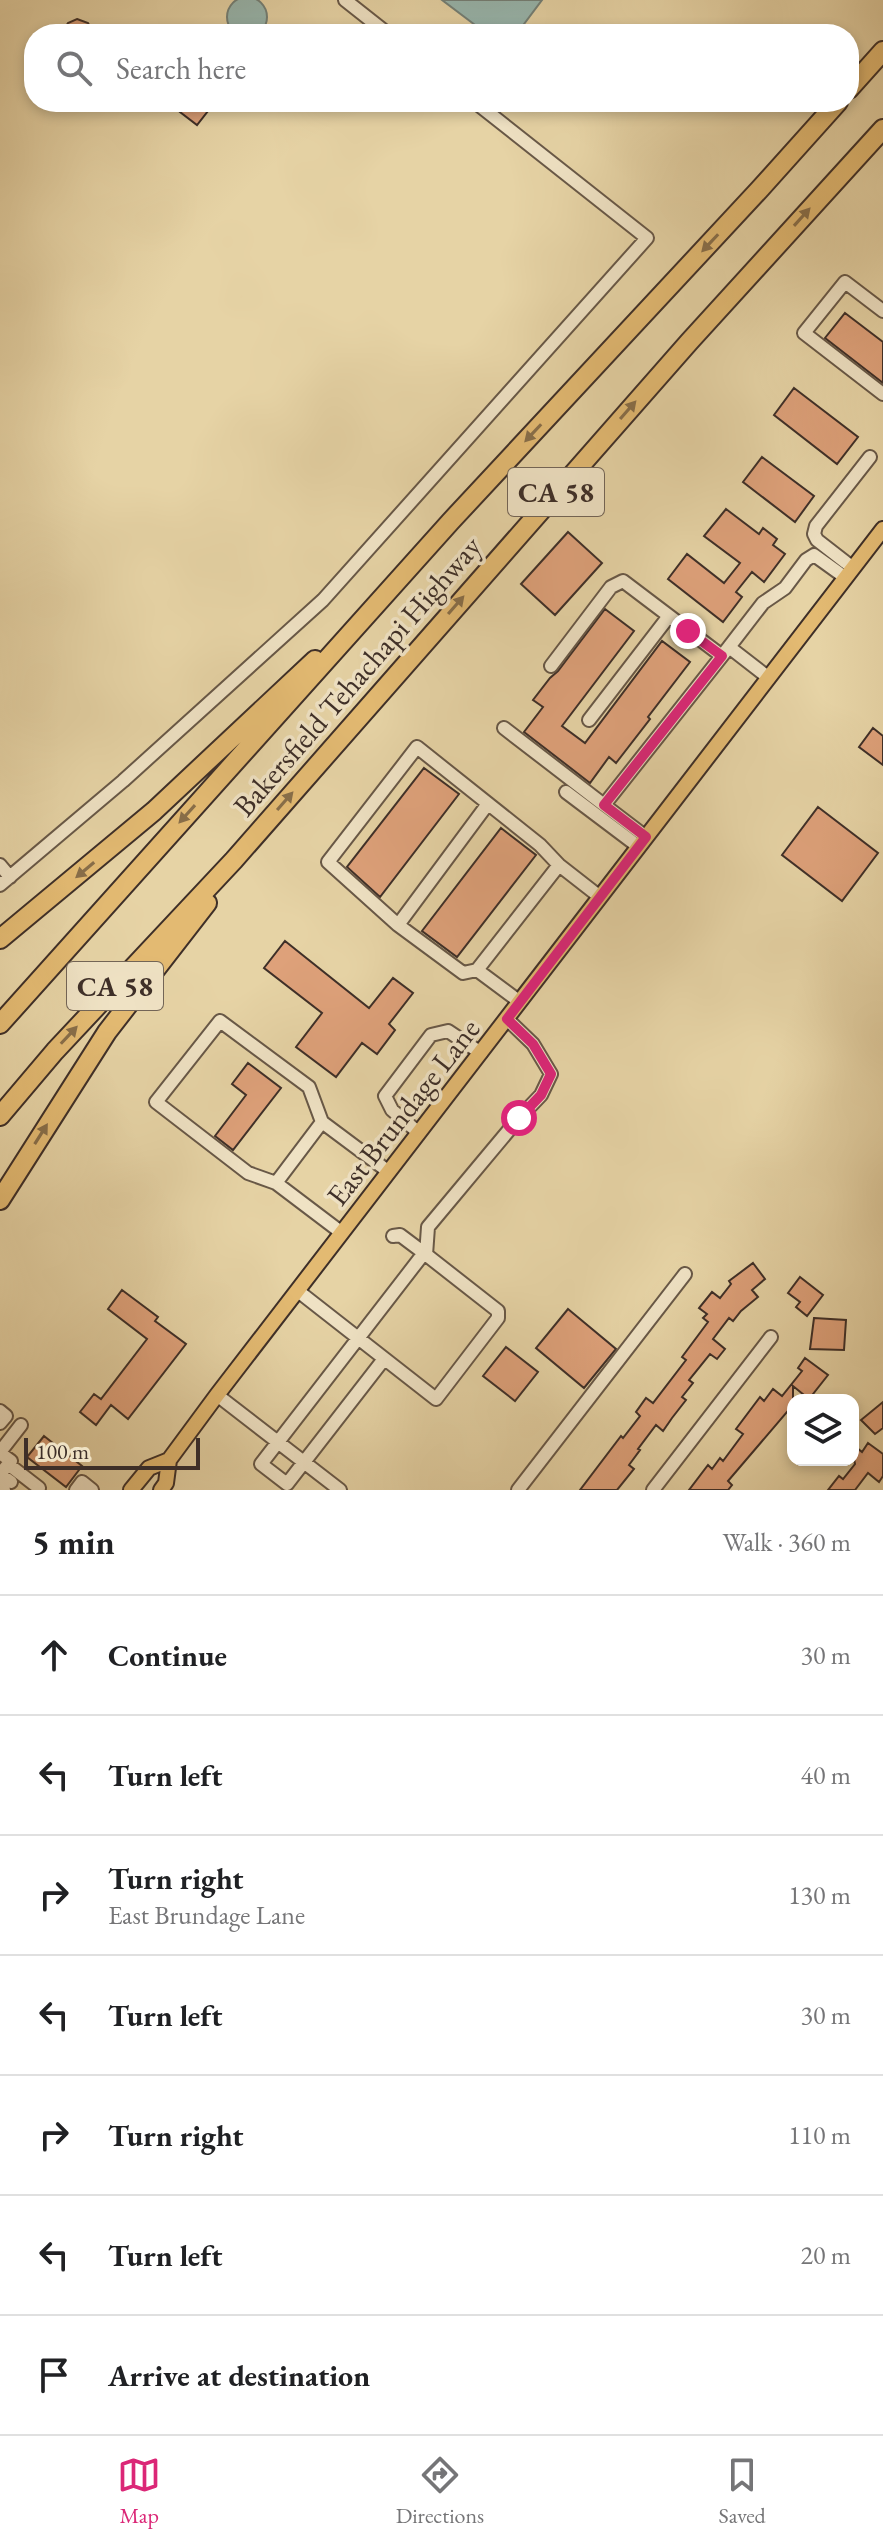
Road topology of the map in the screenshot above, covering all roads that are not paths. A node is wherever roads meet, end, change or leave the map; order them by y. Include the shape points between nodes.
1 (345, 0) edge
2 (375, 24) edge
3 (883, 51) edge
4 (859, 78) edge
5 (488, 112) edge
6 (829, 112) edge
7 (883, 129) edge
8 (883, 311) edge
9 (883, 394) edge
10 (870, 457) dead end
11 (883, 529) edge
12 (850, 573) junction
13 (669, 616) junction
14 (352, 633) junction
15 (725, 652) junction
16 (551, 666) dead end
17 (769, 678) junction
18 (589, 720) dead end
19 (504, 728) dead end
20 (566, 792) dead end
21 (487, 805) junction
22 (604, 805) junction
23 (643, 842) junction
24 (234, 860) junction
25 (0, 865) edge
26 (559, 865) junction
27 (5, 881) edge
28 (600, 897) junction
29 (398, 925) junction
30 (0, 939) edge
31 (477, 970) junction
32 (520, 1002) junction
33 (507, 1019) junction
34 (0, 1024) edge
35 (481, 1053) junction
36 (0, 1116) edge
37 (322, 1122) junction
38 (419, 1133) junction
39 (389, 1172) junction
40 (276, 1183) junction
41 (0, 1200) edge
42 (342, 1233) junction
43 (393, 1236) dead end
44 (425, 1254) junction
45 (685, 1274) dead end
46 (298, 1291) junction
47 (771, 1337) dead end
48 (359, 1339) junction
49 (384, 1359) junction
50 (217, 1395) junction
51 (0, 1411) edge
52 (0, 1423) edge
53 (21, 1425) dead end
54 (278, 1442) junction
55 (3, 1456) edge
56 (169, 1460) junction
57 (304, 1462) junction
58 (5, 1487) edge
59 (39, 1489) edge
60 (76, 1490) edge
61 (92, 1490) edge
62 (131, 1490) edge
63 (161, 1490) edge
64 (340, 1490) edge
65 (518, 1490) edge
66 (653, 1490) edge

1 - 2 street
3 - 4 highway
5 - 27 street via 647,238 323,600
6 -> 14 highway, Bakersfield Tehachapi Highway / CA 58
24 -> 7 highway, Bakersfield Tehachapi Highway / CA 58
8 - 9 street via 845,282 804,333
10 - 12 street via 814,534
11 - 12 main road, East Brundage Lane
12 - 15 street via 809,557
12 - 17 main road, East Brundage Lane
13 - 15 street
13 - 16 street via 623,581 611,587
13 - 18 street
14 -> 30 highway via 309,664 154,811
14 -> 34 highway, Bakersfield Tehachapi Highway / CA 58
15 - 17 street
15 - 22 street
17 - 23 main road, East Brundage Lane
19 - 22 street
20 - 23 street
21 - 26 street
21 - 29 street
21 - 29 street via 417,747 328,862
22 - 23 street
23 - 28 main road, East Brundage Lane
36 -> 24 highway, Bakersfield Tehachapi Highway / CA 58
41 -> 24 highway via 107,1032 205,907
25 - 27 street
26 - 28 street
26 - 31 street
28 - 32 main road, East Brundage Lane
29 - 31 street via 463,973
31 - 32 street
32 - 33 main road, East Brundage Lane
33 - 35 main road, East Brundage Lane
33 - 44 street via 533,1044 551,1074 541,1095 428,1227
35 - 38 main road, East Brundage Lane
35 - 38 street via 448,1031 431,1035 385,1096 392,1110
37 - 39 street
37 - 40 street
37 - 40 street via 309,1087 220,1021 156,1102 248,1173
38 - 39 main road, East Brundage Lane
39 - 42 main road, East Brundage Lane
40 - 42 street
42 - 46 main road, East Brundage Lane
43 - 44 street via 400,1235
44 - 48 street
44 - 49 street via 498,1311 498,1318 436,1399
45 - 65 street
46 - 48 street
46 - 50 main road, East Brundage Lane
47 - 66 street
48 - 49 street
48 - 54 street
49 - 57 street
50 - 54 street
50 - 56 main road, East Brundage Lane
51 - 52 street via 6,1416
53 - 55 street
54 - 57 street
54 - 57 street via 261,1464 287,1484
55 - 58 street via 0,1474
55 - 59 street
56 - 62 main road, East Brundage Lane via 149,1468
56 - 63 main road, East Brundage Lane
57 - 64 street
60 - 61 street via 82,1482

